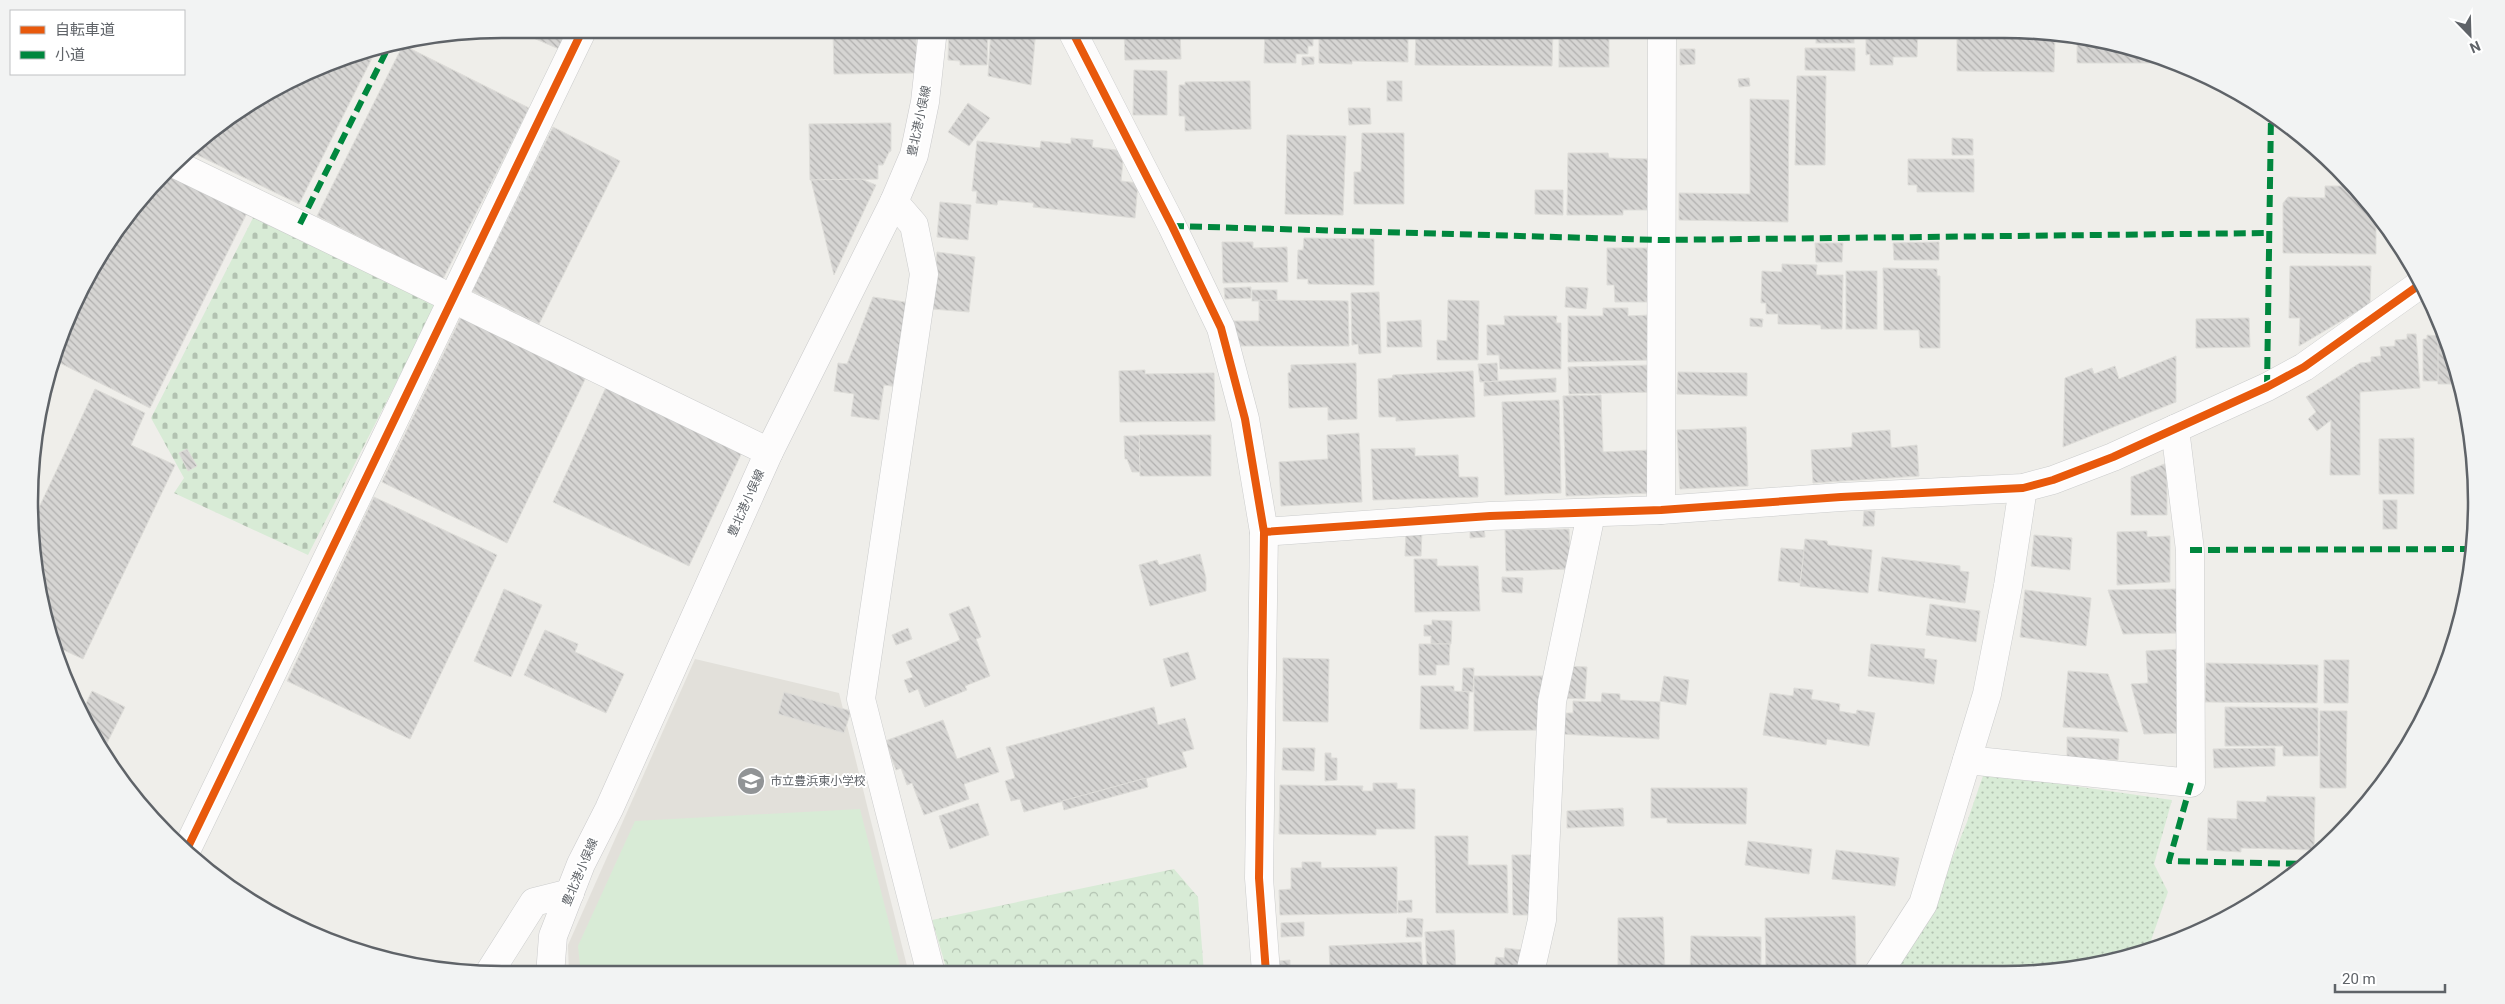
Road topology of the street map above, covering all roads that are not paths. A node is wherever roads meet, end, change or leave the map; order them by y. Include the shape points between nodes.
1 (579, 38) edge
2 (932, 38) edge
3 (1076, 38) edge
4 (1662, 38) edge
5 (182, 167) edge
6 (894, 202) junction
7 (2415, 288) edge
8 (453, 297) junction
9 (2175, 429) junction
10 (769, 452) junction
11 (2023, 488) junction
12 (1661, 510) junction
13 (1592, 514) junction
14 (1264, 532) junction
15 (1967, 760) junction
16 (189, 844) edge
17 (570, 893) junction
18 (493, 966) edge
19 (551, 966) edge
20 (929, 966) edge
21 (1265, 966) edge
22 (1531, 966) edge
23 (1883, 966) edge

1 - 8 street
2 - 6 street, 豊北港小俣線 via 925,102 914,155
3 - 14 street via 1221,328 1245,419
4 - 12 street
5 - 8 street
6 - 10 street, 豊北港小俣線
6 - 20 street via 914,225 924,274 861,699
7 - 9 street via 2304,367 2267,388
8 - 10 street
8 - 16 street
9 - 11 street via 2053,480
9 - 15 street via 2190,550 2191,783
10 - 17 street, 豊北港小俣線
11 - 12 street
11 - 15 street via 1987,694
12 - 13 street
13 - 14 street via 1490,516
13 - 22 street via 1552,702 1542,920
14 - 21 street via 1259,878
15 - 23 street via 1923,904
17 - 18 street via 534,902
17 - 19 street, 豊北港小俣線 via 553,936

